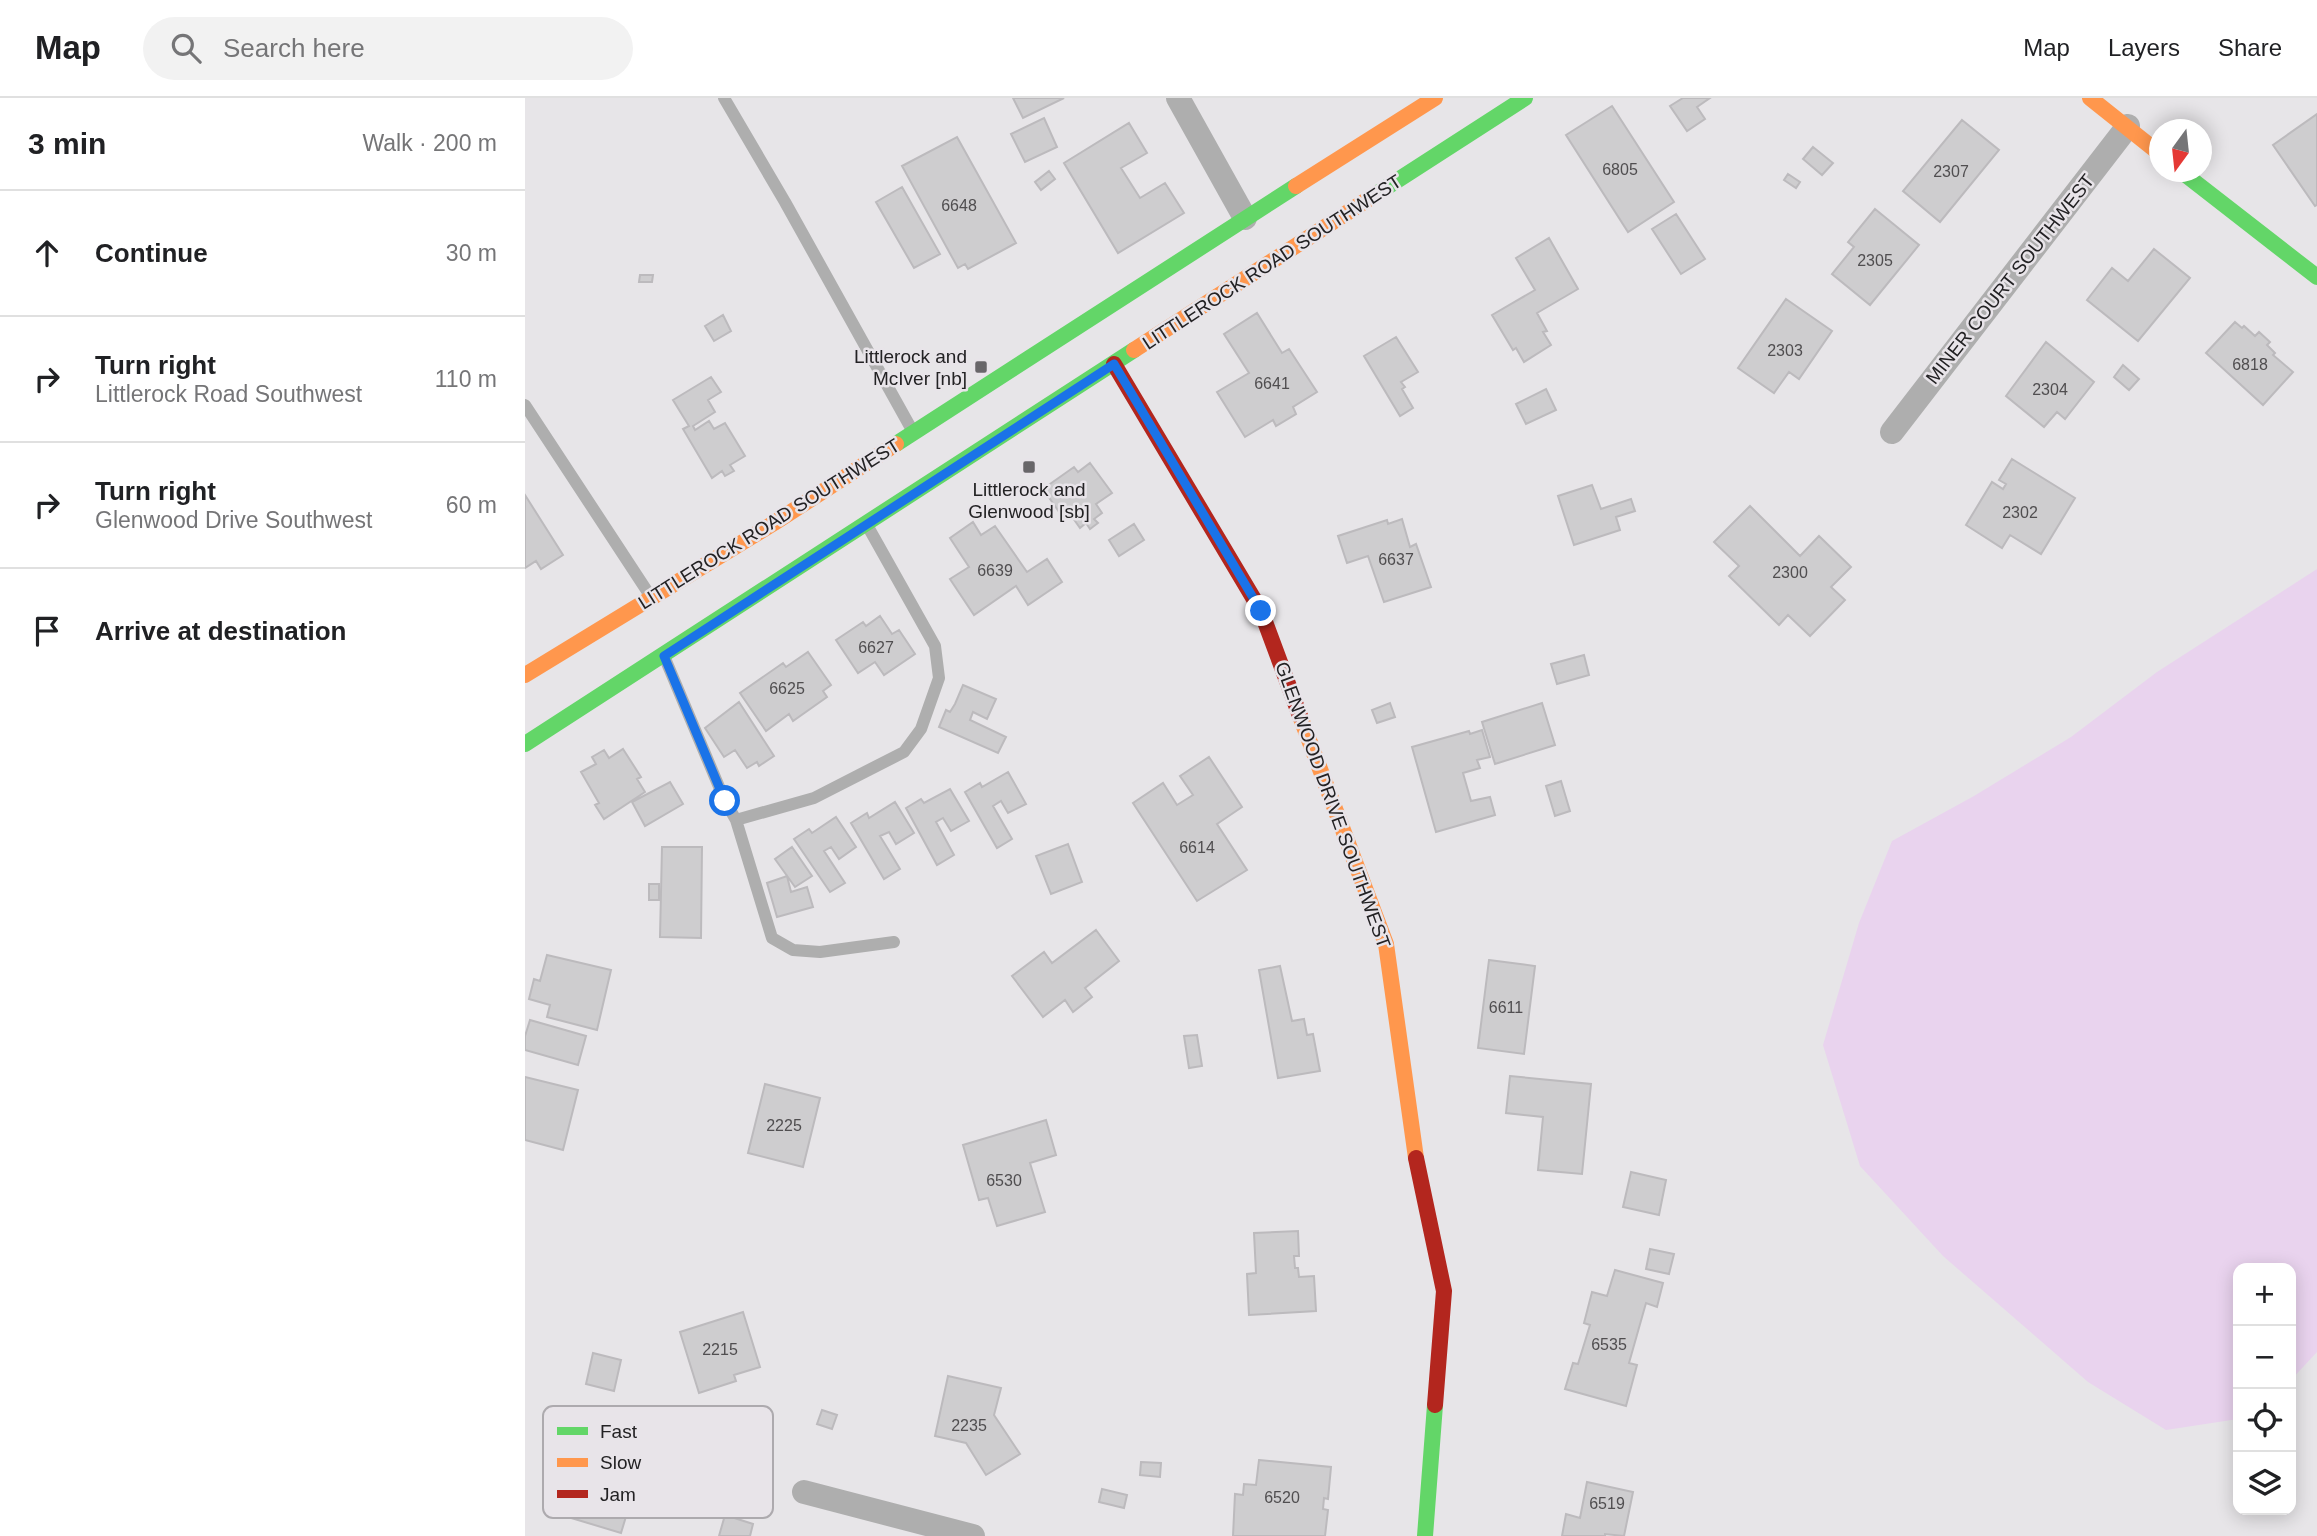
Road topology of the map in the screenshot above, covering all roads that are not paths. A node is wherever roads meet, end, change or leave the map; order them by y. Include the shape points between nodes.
1 (724, 98) edge
2 (1178, 98) edge
3 (1435, 98) edge
4 (1525, 98) edge
5 (2090, 98) edge
6 (2127, 126) junction
7 (2149, 145) edge
8 (2194, 182) edge
9 (1245, 218) junction
10 (2317, 277) edge
11 (1114, 364) junction
12 (525, 405) edge
13 (1892, 432) dead end
14 (914, 433) junction
15 (867, 524) junction
16 (652, 597) junction
17 (664, 656) junction
18 (525, 674) edge
19 (525, 744) edge
20 (736, 820) junction
21 (894, 942) dead end
22 (804, 1492) dead end
23 (973, 1536) edge
24 (1425, 1536) edge

1 - 14 lane
2 - 9 street
3 - 9 main road, LITTLEROCK ROAD SOUTHWEST
4 - 11 main road, LITTLEROCK ROAD SOUTHWEST
5 - 6 main road
6 - 7 main road
6 - 13 street, MINER COURT SOUTHWEST
8 - 10 main road
9 - 14 main road, LITTLEROCK ROAD SOUTHWEST
11 - 15 main road, LITTLEROCK ROAD SOUTHWEST
11 - 24 main road, GLENWOOD DRIVE SOUTHWEST via 1261,611 1387,944 1419,1182 1444,1291
12 - 16 lane
14 - 16 main road, LITTLEROCK ROAD SOUTHWEST
15 - 17 main road, LITTLEROCK ROAD SOUTHWEST
15 - 20 lane via 935,646 939,678 921,730 904,752 814,799
16 - 18 main road, LITTLEROCK ROAD SOUTHWEST
17 - 19 main road, LITTLEROCK ROAD SOUTHWEST
17 - 20 lane
20 - 21 lane via 772,938 793,950 820,952
22 - 23 street

